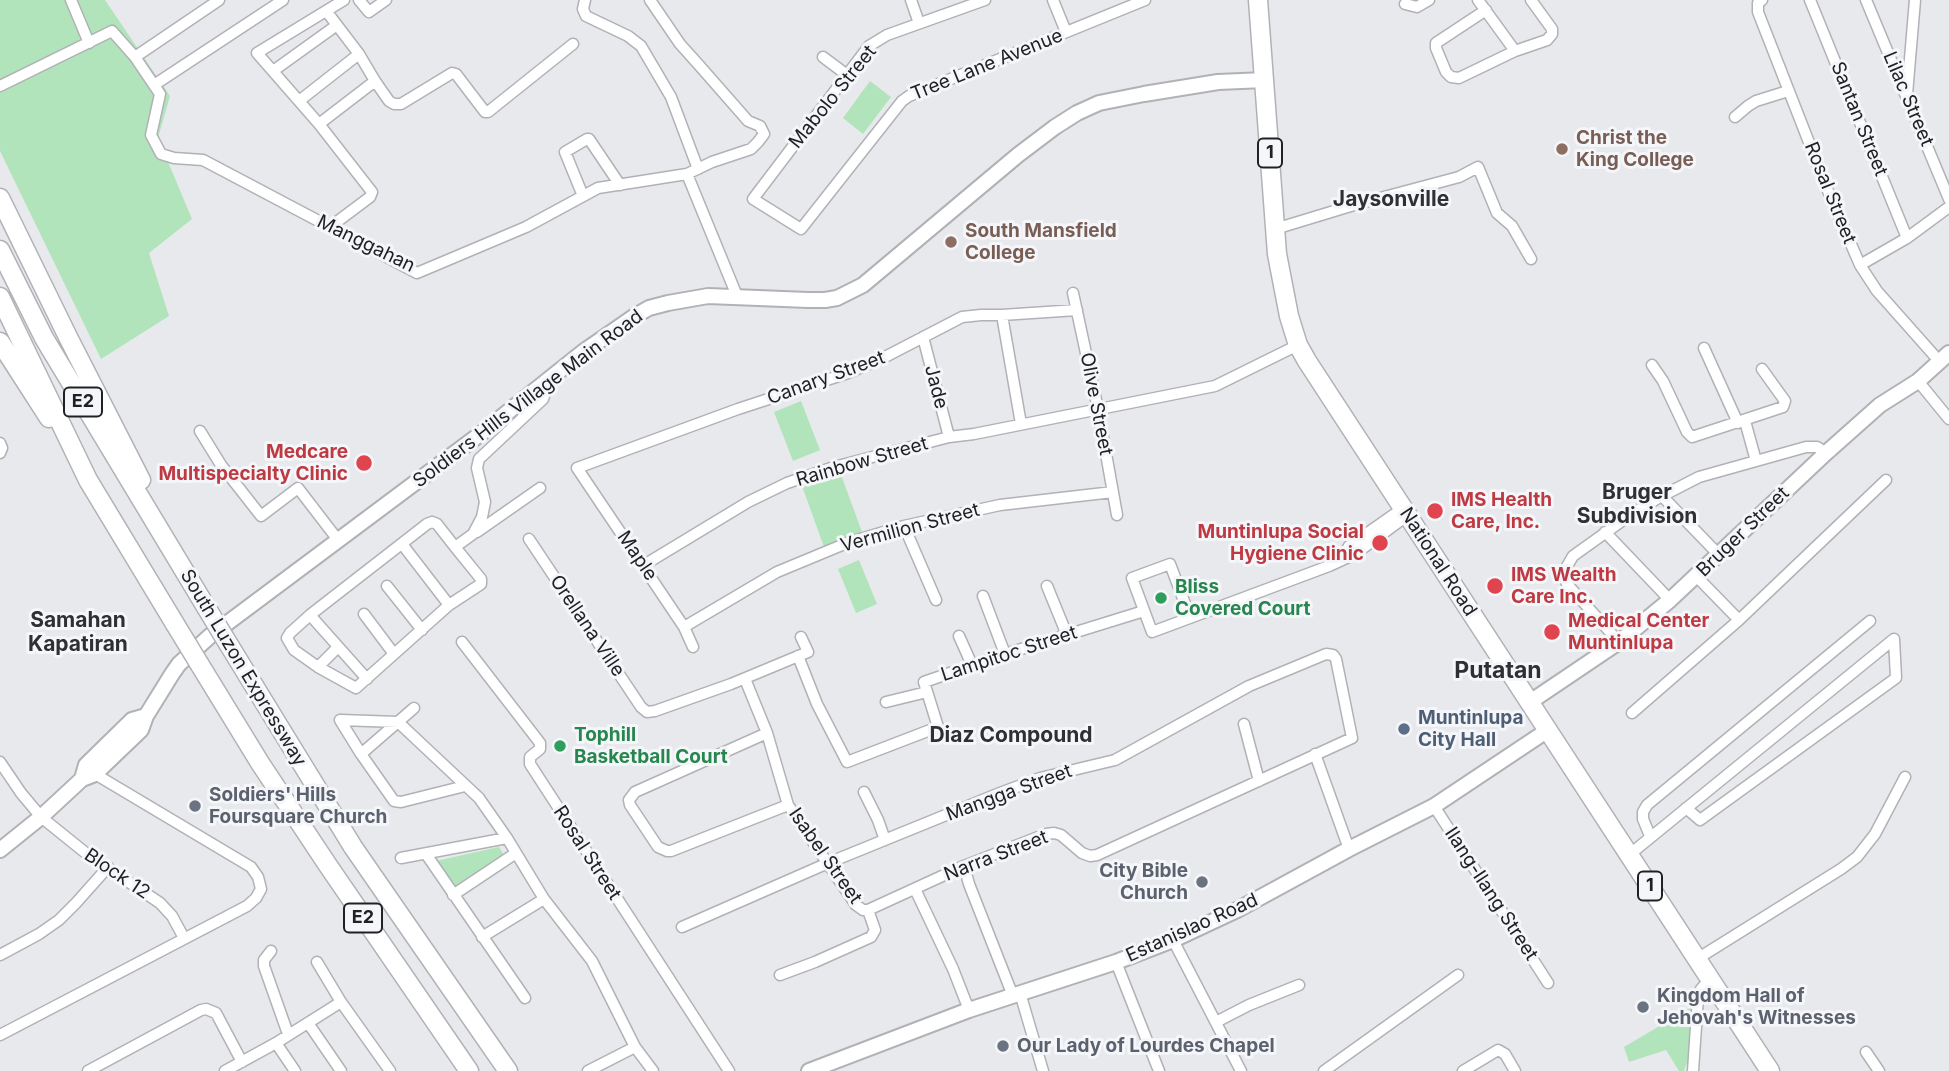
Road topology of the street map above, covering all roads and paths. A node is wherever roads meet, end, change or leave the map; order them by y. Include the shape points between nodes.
1 (71, 0) edge
2 (219, 0) edge
3 (283, 0) edge
4 (344, 0) edge
5 (359, 0) edge
6 (386, 0) edge
7 (585, 0) edge
8 (650, 0) edge
9 (911, 0) edge
10 (985, 0) edge
11 (1053, 0) edge
12 (1145, 0) edge
13 (1258, 0) edge
14 (1429, 0) edge
15 (1478, 0) edge
16 (1531, 0) edge
17 (1811, 0) edge
18 (1866, 0) edge
19 (1915, 0) edge
20 (1760, 1) edge
21 (1405, 4) dead end
22 (1486, 10) junction
23 (327, 12) junction
24 (919, 23) junction
25 (337, 25) junction
26 (1066, 32) junction
27 (89, 43) junction
28 (573, 44) dead end
29 (1515, 51) junction
30 (359, 54) junction
31 (135, 57) junction
32 (823, 57) dead end
33 (274, 71) junction
34 (847, 75) junction
35 (1265, 80) junction
36 (375, 81) junction
37 (154, 85) junction
38 (0, 86) edge
39 (1788, 91) junction
40 (1907, 97) junction
41 (299, 101) junction
42 (1735, 117) dead end
43 (319, 124) junction
44 (698, 169) junction
45 (687, 174) junction
46 (620, 184) junction
47 (583, 196) junction
48 (0, 198) edge
49 (1949, 199) edge
50 (1949, 207) edge
51 (330, 227) junction
52 (801, 229) joint
53 (1275, 229) junction
54 (1907, 239) junction
55 (0, 250) edge
56 (1531, 259) dead end
57 (1860, 265) junction
58 (1073, 293) dead end
59 (737, 296) junction
60 (0, 297) edge
61 (1077, 310) junction
62 (1002, 315) junction
63 (923, 337) junction
64 (1298, 345) junction
65 (3, 346) edge
66 (1704, 348) dead end
67 (1944, 358) edge
68 (1652, 365) dead end
69 (1762, 369) dead end
70 (550, 378) junction
71 (1923, 387) junction
72 (1098, 408) junction
73 (1949, 419) edge
74 (1741, 422) junction
75 (1021, 424) junction
76 (200, 431) dead end
77 (949, 438) junction
78 (0, 443) edge
79 (0, 453) edge
80 (1826, 453) junction
81 (1756, 461) junction
82 (577, 468) joint
83 (88, 480) junction
84 (1886, 480) dead end
85 (540, 488) dead end
86 (1113, 492) junction
87 (1662, 496) junction
88 (1405, 512) junction
89 (1117, 515) dead end
90 (904, 526) junction
91 (1605, 532) junction
92 (473, 534) junction
93 (529, 539) dead end
94 (338, 540) junction
95 (402, 544) junction
96 (456, 547) junction
97 (171, 550) junction
98 (1719, 555) junction
99 (644, 565) junction
100 (1696, 576) junction
101 (387, 586) dead end
102 (1047, 586) dead end
103 (983, 596) dead end
104 (936, 600) dead end
105 (1670, 600) junction
106 (449, 605) junction
107 (1144, 611) junction
108 (364, 614) dead end
109 (310, 615) junction
110 (1191, 617) junction
111 (1739, 620) junction
112 (1870, 621) dead end
113 (684, 628) junction
114 (422, 630) junction
115 (1066, 635) junction
116 (960, 636) dead end
117 (801, 638) dead end
118 (462, 642) dead end
119 (1619, 642) junction
120 (338, 647) junction
121 (693, 647) dead end
122 (394, 654) junction
123 (1005, 654) junction
124 (1333, 655) joint
125 (798, 656) junction
126 (972, 665) junction
127 (318, 667) junction
128 (367, 679) junction
129 (745, 679) junction
130 (927, 692) junction
131 (886, 702) dead end
132 (1530, 702) junction
133 (414, 708) dead end
134 (1632, 713) dead end
135 (398, 722) junction
136 (1244, 724) dead end
137 (1548, 730) junction
138 (767, 733) junction
139 (361, 754) junction
140 (1315, 754) junction
141 (1, 765) edge
142 (88, 777) junction
143 (1905, 777) dead end
144 (1259, 781) junction
145 (465, 786) junction
146 (864, 792) dead end
147 (788, 805) junction
148 (1434, 806) junction
149 (1686, 808) junction
150 (41, 817) junction
151 (1650, 836) junction
152 (507, 838) junction
153 (885, 840) junction
154 (1349, 849) junction
155 (0, 850) edge
156 (516, 853) junction
157 (426, 854) junction
158 (1629, 855) junction
159 (401, 858) dead end
160 (828, 863) junction
161 (964, 866) junction
162 (108, 867) junction
163 (915, 889) junction
164 (453, 895) junction
165 (544, 899) junction
166 (868, 910) junction
167 (682, 926) dead end
168 (482, 937) junction
169 (184, 938) junction
170 (1174, 940) junction
171 (271, 951) dead end
172 (0, 955) edge
173 (1698, 959) junction
174 (317, 962) dead end
175 (1116, 962) junction
176 (780, 975) dead end
177 (1458, 975) dead end
178 (1710, 979) junction
179 (1548, 983) dead end
180 (1299, 985) dead end
181 (1016, 994) junction
182 (525, 998) dead end
183 (341, 1002) junction
184 (969, 1010) junction
185 (1216, 1022) junction
186 (308, 1023) junction
187 (288, 1034) junction
188 (0, 1035) edge
189 (276, 1043) junction
190 (635, 1047) junction
191 (1866, 1052) dead end
192 (242, 1062) junction
193 (388, 1070) edge
194 (88, 1071) edge
195 (225, 1071) edge
196 (295, 1071) edge
197 (341, 1071) edge
198 (470, 1071) edge
199 (508, 1071) edge
200 (588, 1071) edge
201 (653, 1071) edge
202 (729, 1071) edge
203 (809, 1071) edge
204 (1043, 1071) edge
205 (1159, 1071) edge
206 (1241, 1071) edge
207 (1324, 1071) edge
208 (1463, 1071) edge
209 (1514, 1071) edge
210 (1693, 1071) edge
211 (1770, 1071) edge
212 (1879, 1071) edge

1 - 27 street
2 - 31 street
3 - 37 street
4 - 23 street
5 - 6 street via 369,12
7 - 44 street via 586,16 641,46 671,97
8 - 44 street, Manggahan via 680,44 748,121 763,130 751,149
9 - 24 street
10 - 24 street, Mabolo Street
11 - 26 street
12 - 26 street, Tree Lane Avenue
13 - 35 highway, National Road / 1
14 - 21 street via 1417,7
15 - 22 street
16 - 29 street via 1552,34
17 - 54 street, Santan Street
18 - 40 street, Lilac Street
19 - 40 street
20 - 39 street, Rosal Street via 1758,12
22 - 29 street
22 - 29 street via 1436,43 1446,72 1459,78
23 - 25 street
23 - 33 street via 257,53
24 - 34 street, Mabolo Street via 869,46
25 - 30 street
25 - 33 street
26 - 52 street, Tree Lane Avenue via 902,101
27 - 31 street via 112,31
27 - 38 street
28 - 36 street via 488,112 456,74 401,104 389,101
30 - 36 street
30 - 41 street
31 - 37 street
32 - 34 street
33 - 41 street
34 - 52 street, Mabolo Street via 753,199
35 - 53 highway, National Road / 1
35 - 59 street, Soldiers Hills Village Main Road via 1218,82 1099,103 1055,127 1018,155 851,292 825,300
36 - 43 street
37 - 51 street, Manggahan via 160,94 151,135 161,154 203,160
39 - 42 street via 1756,101
39 - 57 street, Rosal Street
40 - 49 street, Lilac Street
41 - 43 street
43 - 51 street via 372,192
44 - 45 street, Manggahan
45 - 46 street, Manggahan
45 - 59 street
46 - 47 street, Manggahan
46 - 47 street via 589,138 565,152
47 - 51 street, Manggahan via 526,227 417,273
48 - 97 highway, E2 via 151,500
50 - 54 street
53 - 56 street via 1459,177 1478,167 1497,213 1512,226
53 - 64 highway, National Road / 1
54 - 57 street
55 - 97 highway, South Luzon Expressway / E2 via 44,338
57 - 67 street, Rosal Street via 1877,291
58 - 61 street, Olive Street
59 - 70 street, Soldiers Hills Village Main Road via 686,299 649,309
60 - 83 highway, South Luzon Expressway / E2
61 - 62 street, Canary Street
61 - 72 street, Olive Street
62 - 63 street, Canary Street via 962,317
62 - 75 street
63 - 77 street, Jade
63 - 82 street, Canary Street via 848,373
64 - 72 street, Rainbow Street via 1215,386
64 - 88 highway, National Road / 1
65 - 83 highway, E2
66 - 74 street
67 - 71 street, Bruger Street
68 - 74 street via 1690,437
69 - 74 street via 1785,404 1780,410
70 - 92 street via 543,399 480,459 477,468 485,502
70 - 94 street, Soldiers Hills Village Main Road
71 - 73 street
71 - 80 street, Bruger Street via 1880,405
72 - 75 street, Rainbow Street
72 - 86 street, Olive Street
74 - 81 street
75 - 77 street, Rainbow Street
76 - 94 street via 261,516 298,488
77 - 99 street, Rainbow Street via 834,467 787,484 748,502
78 - 79 street
80 - 81 street via 1806,447
80 - 98 street, Bruger Street
81 - 87 street via 1715,472
82 - 99 street, Maple
83 - 198 highway, South Luzon Expressway / E2, bridge via 260,763
84 - 111 street
85 - 92 street
86 - 89 street, Olive Street
86 - 90 street, Vermilion Street via 1000,505
87 - 91 street
87 - 98 street
88 - 110 street via 1355,554
88 - 132 highway, National Road / 1
90 - 104 street
90 - 113 street, Vermilion Street via 847,542 777,572
91 - 105 street
91 - 119 street via 1573,556 1565,579
92 - 96 street
93 - 129 street, Orellana Ville via 647,712
94 - 142 street, Soldiers Hills Village Main Road via 193,651 172,674 146,716 132,720 86,765
95 - 96 street via 432,522
95 - 106 street
95 - 109 street
96 - 106 street via 482,583
97 - 199 highway, South Luzon Expressway / E2, bridge via 353,847
98 - 100 street, Bruger Street
99 - 113 street, Maple
100 - 105 street, Bruger Street
100 - 111 street
101 - 114 street
102 - 115 street
103 - 123 street
105 - 119 street, Bruger Street
106 - 114 street
107 - 110 street via 1152,632
107 - 110 street via 1132,579 1170,564
107 - 115 street, Lampitoc Street
108 - 122 street
109 - 120 street
109 - 127 street via 287,638 294,650
111 - 134 street
112 - 151 street via 1647,805 1643,819
113 - 121 street, Maple
114 - 122 street
115 - 123 street, Lampitoc Street
116 - 126 street
117 - 125 street via 808,652
118 - 202 street, Rosal Street via 540,743 530,764
119 - 132 street, Bruger Street
120 - 127 street
120 - 128 street
122 - 128 street
123 - 126 street, Lampitoc Street
124 - 140 street, Narra Street via 1352,738
124 - 153 street, Mangga Street via 1249,686 1115,760 1041,778
125 - 129 street
125 - 130 street, Lampitoc Street via 847,762 938,727
126 - 130 street, Lampitoc Street via 924,682
127 - 128 street via 353,687
129 - 138 street, Isabel Street
130 - 131 street
132 - 137 highway, National Road / 1
133 - 135 street
135 - 139 street
135 - 139 street via 340,720
135 - 145 street
136 - 144 street
137 - 148 street, Estanislao Road
137 - 158 highway, National Road / 1
138 - 147 street, Isabel Street
138 - 147 street via 635,792 630,804 659,847 667,851
139 - 145 street via 394,801
140 - 144 street, Narra Street
140 - 154 street
141 - 150 street, Block 12
142 - 150 street, Soldiers Hills Village Main Road
142 - 169 street via 251,867 258,877 261,889 247,906
143 - 173 street via 1875,834 1857,857
144 - 161 street, Narra Street via 1097,855 1083,853 1054,833
145 - 152 street
146 - 153 street
147 - 160 street, Isabel Street
148 - 154 street, Estanislao Road
148 - 179 street, Ilang-Ilang Street
149 - 149 street via 1811,706 1894,639 1896,678 1700,820
149 - 151 street
150 - 155 street, Soldiers Hills Village Main Road
150 - 162 street, Block 12
151 - 158 street
152 - 156 street
152 - 157 street
153 - 160 street, Mangga Street
154 - 170 street, Estanislao Road
156 - 164 street
156 - 165 street
157 - 159 street
157 - 164 street
158 - 173 highway, National Road / 1
160 - 166 street, Isabel Street via 856,905
160 - 167 street, Mangga Street
161 - 163 street, Narra Street
161 - 181 street
162 - 169 street, Block 12 via 160,903
162 - 172 street via 59,920
163 - 166 street, Narra Street
163 - 184 street
164 - 168 street
165 - 168 street
165 - 190 street via 592,961
166 - 176 street via 875,930 871,937
168 - 182 street
169 - 188 street
170 - 175 street, Estanislao Road
170 - 185 street
171 - 187 street via 264,966
173 - 178 highway, National Road / 1
174 - 183 street
175 - 181 street, Estanislao Road
175 - 205 street
177 - 207 street
178 - 210 street via 1698,998
178 - 211 highway, National Road / 1
180 - 185 street
181 - 184 street, Estanislao Road
181 - 204 street
183 - 186 street
183 - 193 street
184 - 203 street, Estanislao Road
185 - 206 street
186 - 187 street
186 - 197 street
187 - 189 street
189 - 192 street
189 - 196 street
190 - 200 street
190 - 201 street
191 - 212 street
192 - 194 street via 216,1013 206,1009
192 - 195 street
208 - 209 street via 1498,1050

